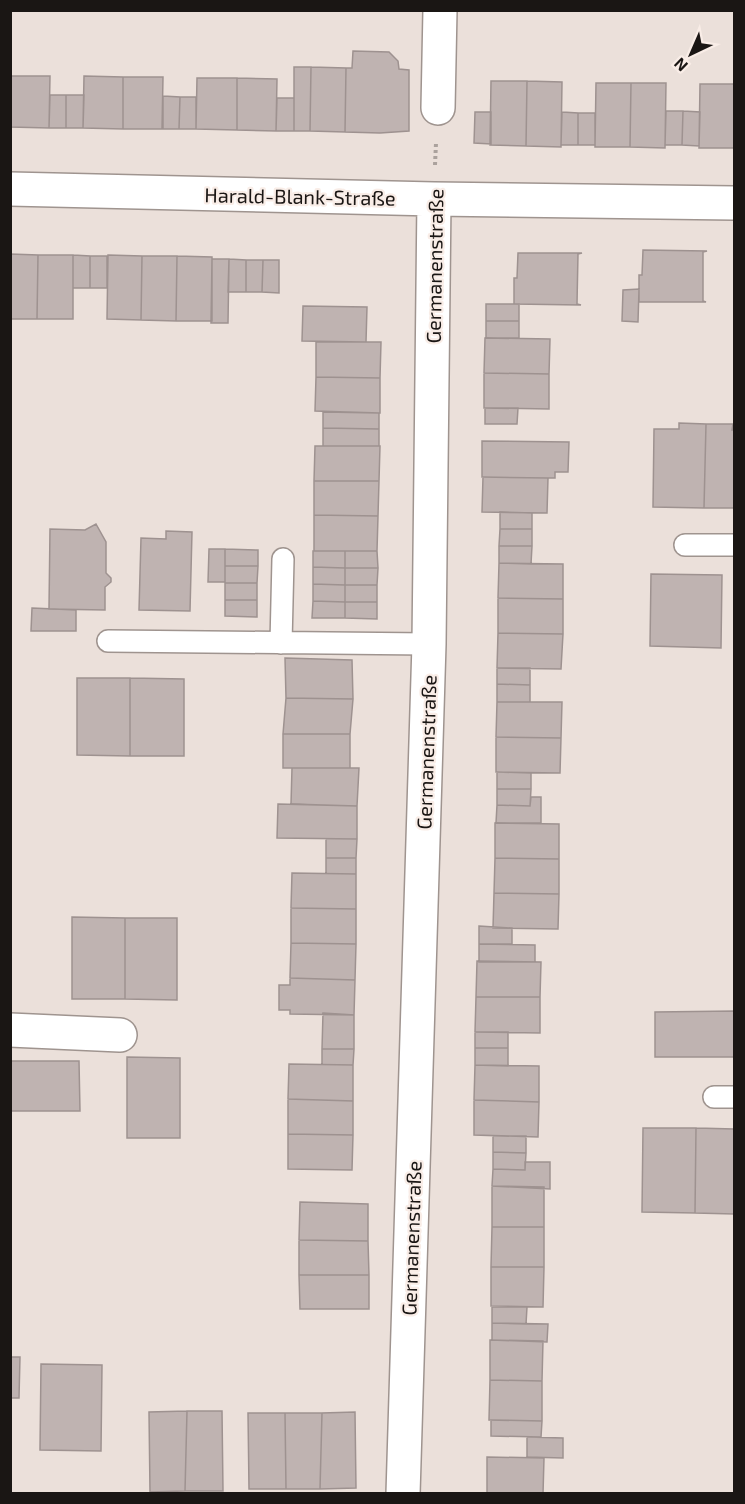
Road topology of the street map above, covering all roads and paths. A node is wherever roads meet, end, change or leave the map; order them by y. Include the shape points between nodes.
1 (440, 10) edge
2 (438, 108) joint
3 (10, 189) edge
4 (434, 199) junction
5 (735, 203) edge
6 (685, 545) dead end
7 (735, 545) edge
8 (283, 559) dead end
9 (108, 641) dead end
10 (281, 643) junction
11 (429, 644) junction
12 (10, 1030) edge
13 (120, 1035) dead end
14 (403, 1494) edge

1 - 2 street
2 - 4 path, Germanenstraße
3 - 4 street, Harald-Blank-Straße
4 - 5 street, Harald-Blank-Straße
4 - 11 street, Germanenstraße
6 - 7 lane
8 - 10 lane
9 - 10 lane
10 - 11 lane
11 - 14 street, Germanenstraße
12 - 13 street

